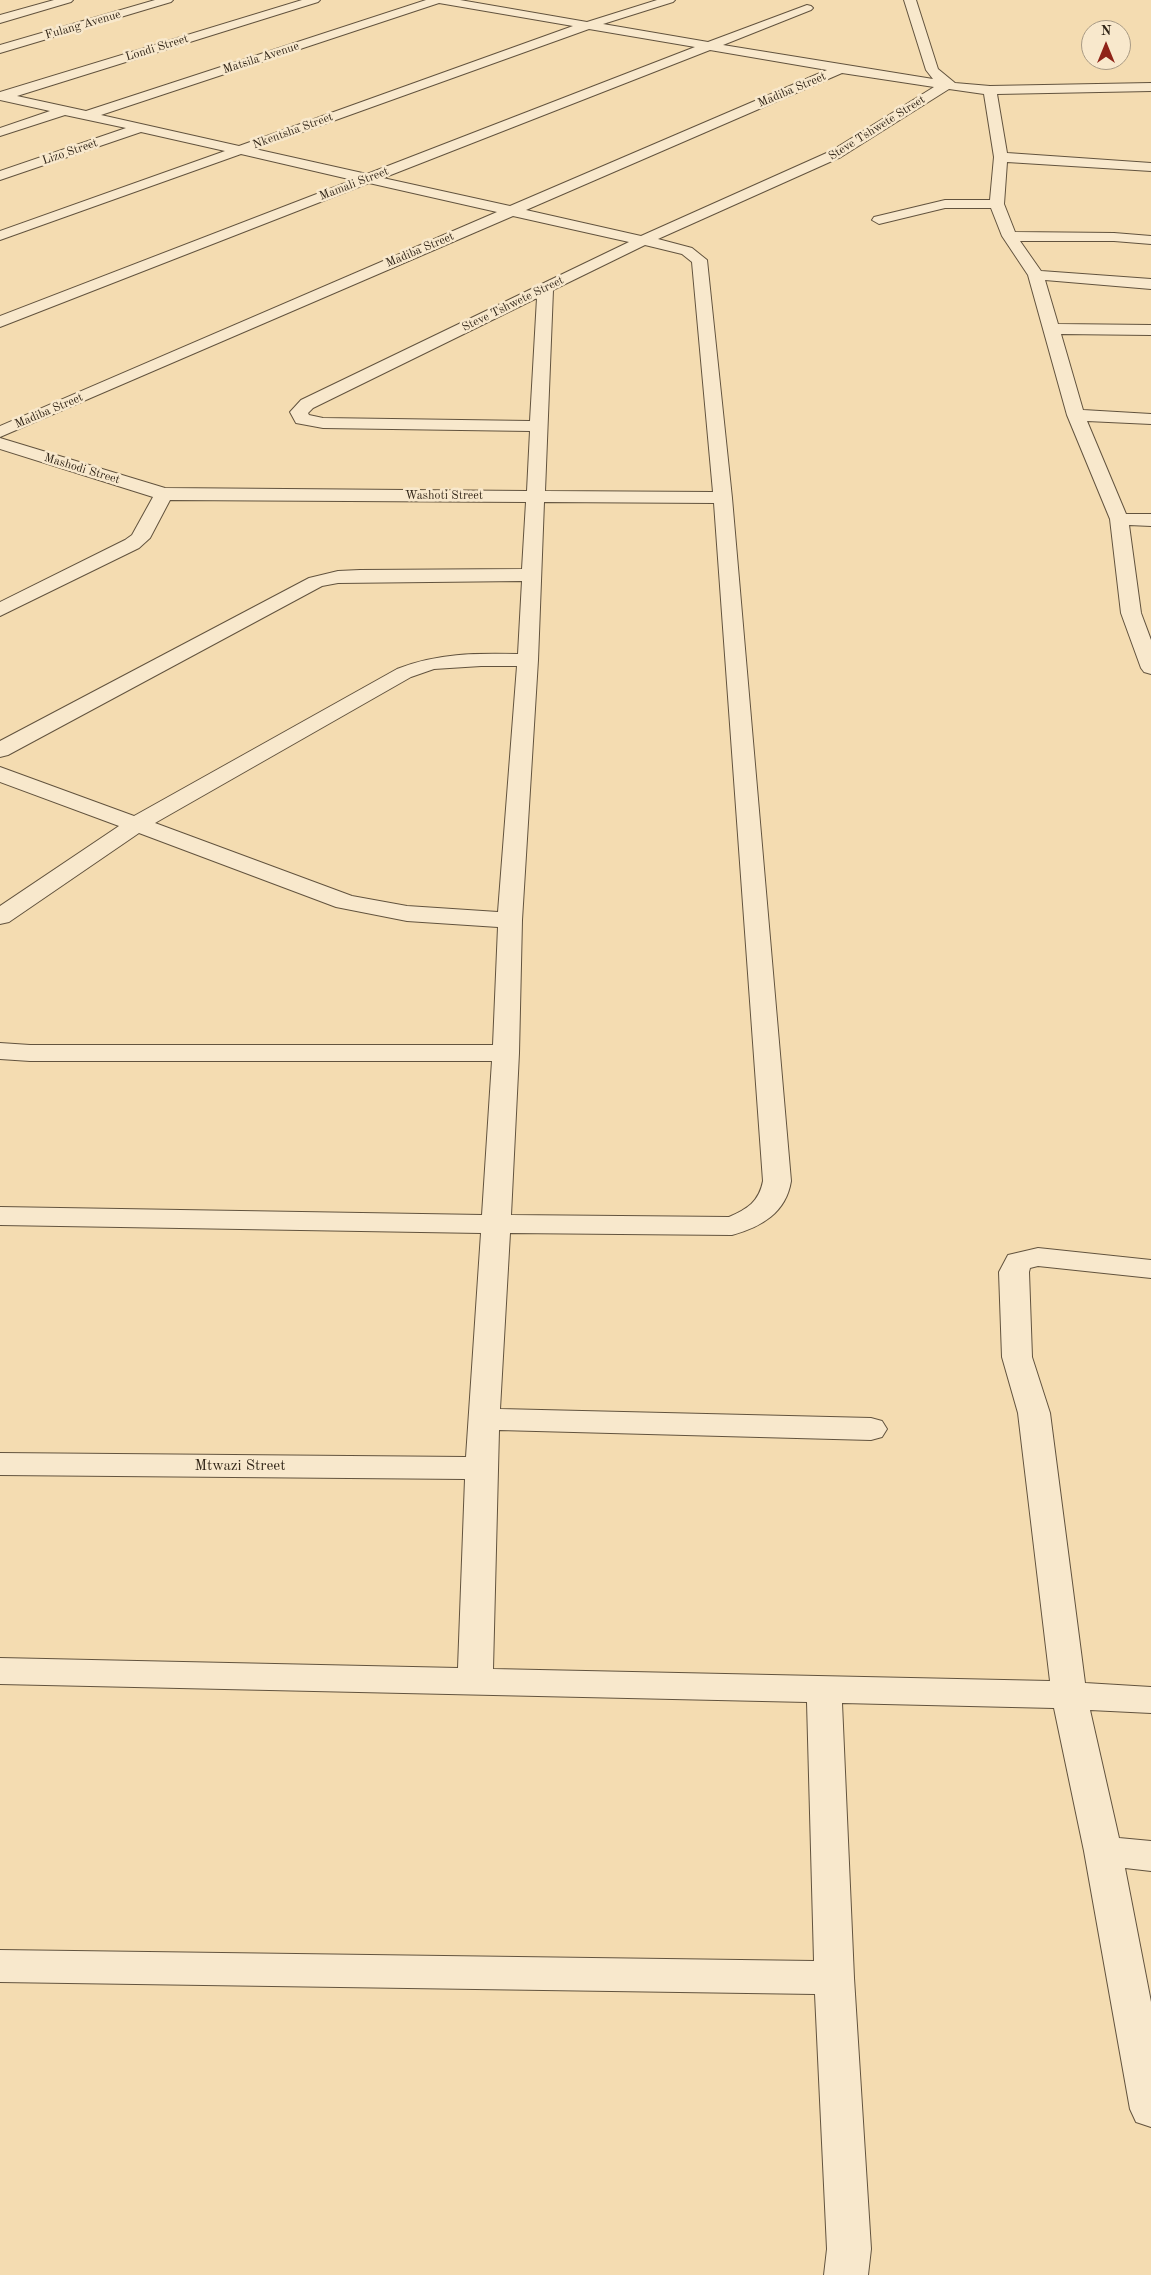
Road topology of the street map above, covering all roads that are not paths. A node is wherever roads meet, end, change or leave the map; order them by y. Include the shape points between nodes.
1 (67, 0) edge
2 (167, 0) edge
3 (314, 0) edge
4 (438, 0) edge
5 (669, 0) edge
6 (910, 0) edge
7 (807, 8) dead end
8 (0, 19) edge
9 (586, 26) junction
10 (707, 46) junction
11 (0, 49) edge
12 (841, 69) junction
13 (946, 84) junction
14 (1151, 87) edge
15 (990, 90) junction
16 (1, 96) edge
17 (62, 111) junction
18 (86, 116) junction
19 (139, 128) junction
20 (0, 132) edge
21 (241, 150) junction
22 (1001, 157) junction
23 (1151, 167) edge
24 (0, 176) edge
25 (367, 178) junction
26 (997, 204) junction
27 (510, 210) junction
28 (879, 220) dead end
29 (0, 236) edge
30 (1009, 236) junction
31 (1151, 240) edge
32 (642, 241) junction
33 (1036, 276) junction
34 (1151, 284) edge
35 (546, 289) junction
36 (0, 322) edge
37 (1052, 329) junction
38 (1151, 330) edge
39 (1076, 415) junction
40 (1151, 419) edge
41 (540, 426) junction
42 (0, 432) edge
43 (0, 443) edge
44 (164, 494) junction
45 (536, 496) junction
46 (724, 498) junction
47 (1119, 519) junction
48 (1151, 520) edge
49 (531, 575) junction
50 (0, 610) edge
51 (1131, 613) junction
52 (1151, 614) edge
53 (528, 660) junction
54 (1151, 668) edge
55 (0, 750) edge
56 (0, 774) edge
57 (137, 824) junction
58 (0, 917) edge
59 (510, 920) junction
60 (0, 1052) edge
61 (506, 1053) junction
62 (0, 1216) edge
63 (495, 1224) junction
64 (1151, 1269) edge
65 (485, 1419) junction
66 (871, 1429) dead end
67 (0, 1464) edge
68 (481, 1468) junction
69 (0, 1671) edge
70 (476, 1680) junction
71 (824, 1689) junction
72 (1069, 1695) junction
73 (1151, 1700) edge
74 (1103, 1851) junction
75 (1151, 1856) edge
76 (0, 1966) edge
77 (834, 1978) junction
78 (1151, 2109) edge
79 (846, 2275) edge

1 - 8 street
2 - 11 street, Fulang Avenue
3 - 16 street, Londi Street
4 - 9 street
4 - 18 street, Matsila Avenue
5 - 9 street, Nkentsha Street
6 - 13 street via 932,70
7 - 10 street, Mamali Street
9 - 10 street
9 - 21 street, Nkentsha Street
10 - 12 street
10 - 25 street, Mamali Street
12 - 13 street
12 - 27 street, Madiba Street
13 - 15 street
13 - 32 street, Steve Tshwete Street via 836,154
14 - 15 street
15 - 22 street
16 - 17 street
17 - 18 street
17 - 20 street
18 - 19 street
19 - 21 street
19 - 24 street, Lizo Street
21 - 25 street
21 - 29 street, Nkentsha Street
22 - 23 street
22 - 26 street
25 - 27 street
25 - 36 street, Mamali Street
26 - 28 street via 945,204
26 - 30 street
27 - 32 street
27 - 42 street, Madiba Street
30 - 31 street
30 - 33 street
32 - 35 street, Steve Tshwete Street
32 - 46 street via 688,251 699,260
33 - 34 street
33 - 37 street
35 - 41 street
35 - 41 street, Steve Tshwete Street via 307,404 299,412 302,418 323,424
37 - 38 street
37 - 39 street
39 - 40 street
39 - 47 street
41 - 45 street
43 - 44 street, Mashodi Street
44 - 45 street, Washoti Street
44 - 50 street via 140,538 132,544
45 - 46 street, Washoti Street
45 - 49 street
46 - 63 street via 776,1189 772,1200 756,1216 732,1226
47 - 48 street
47 - 51 street
49 - 53 street
49 - 55 street via 353,576 316,582
51 - 52 street
51 - 54 street
53 - 57 street via 455,661 414,668
53 - 59 street
56 - 57 street
57 - 58 street
57 - 59 street via 345,902 430,917
59 - 61 street
60 - 61 street
61 - 63 street
62 - 63 street
63 - 65 street
64 - 72 street via 1038,1257 1022,1259 1016,1266 1016,1348 1034,1414
65 - 66 street
65 - 68 street
67 - 68 street, Mtwazi Street
68 - 70 street
69 - 70 street
70 - 71 street
71 - 72 street
71 - 77 street
72 - 73 street
72 - 74 street
74 - 75 street
74 - 78 street
76 - 77 street
77 - 79 street via 849,2249

